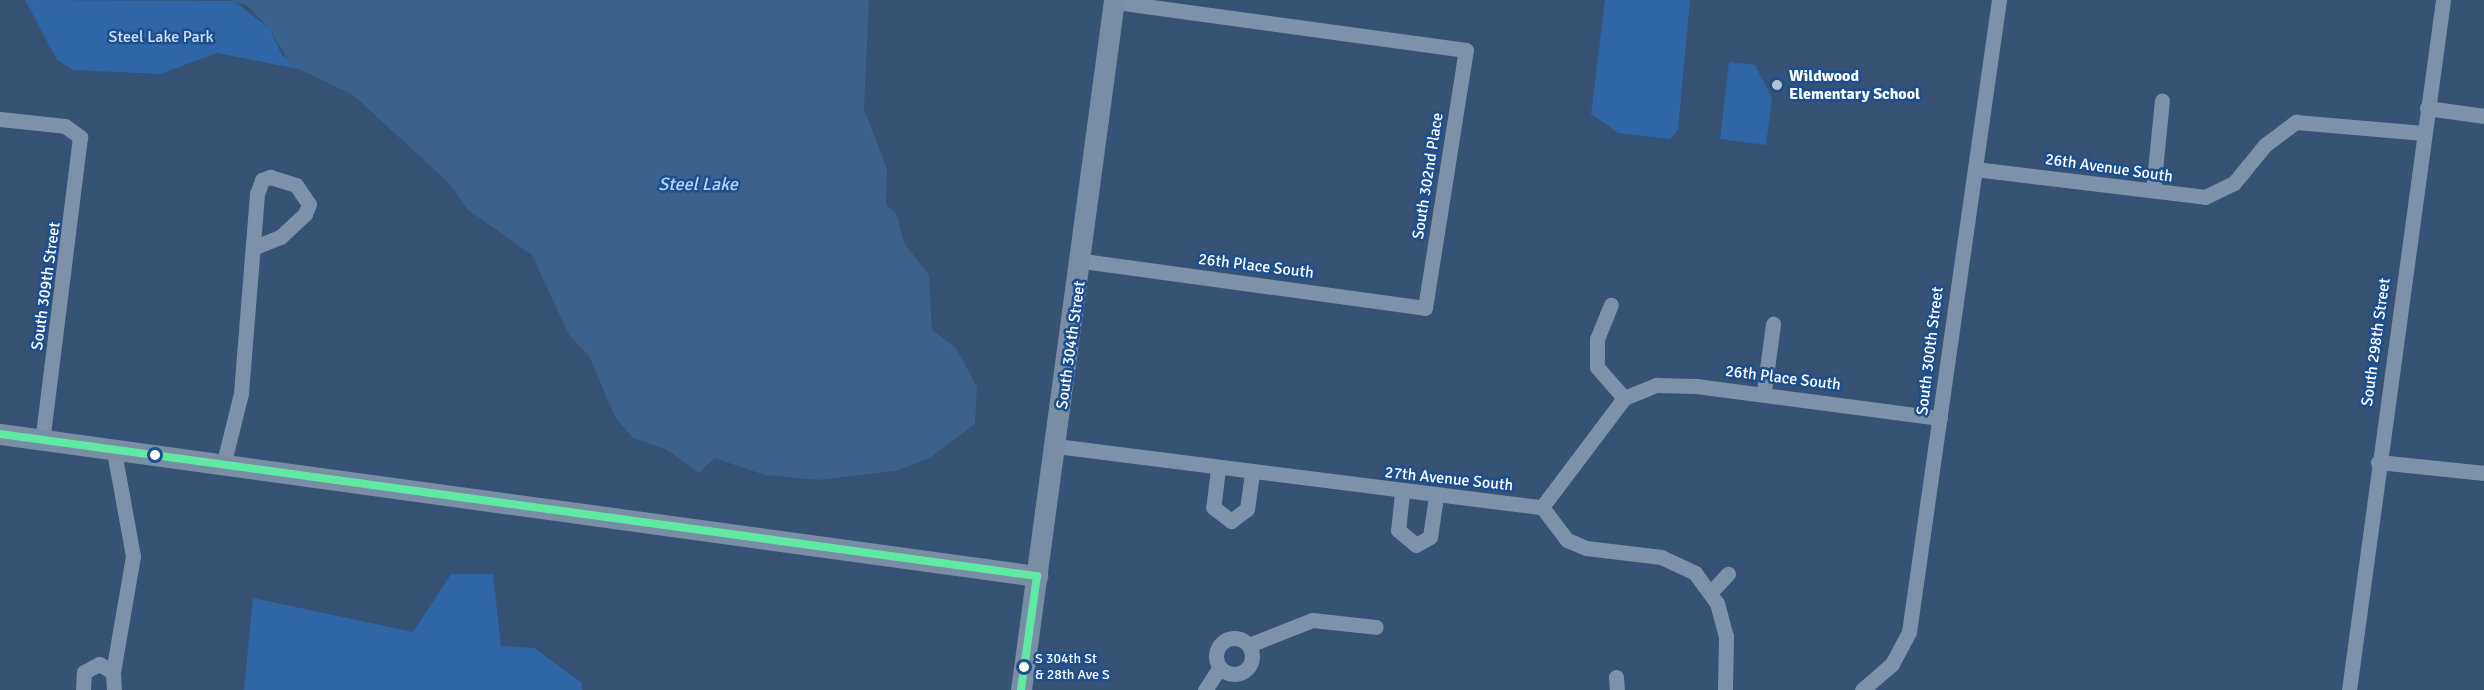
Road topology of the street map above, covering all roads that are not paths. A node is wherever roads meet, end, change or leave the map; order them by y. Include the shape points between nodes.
1 (1999, 0) edge
2 (2443, 0) edge
3 (1114, 1) edge
4 (2162, 100) dead end
5 (2427, 108) junction
6 (2484, 116) edge
7 (0, 119) edge
8 (2424, 133) junction
9 (1975, 169) junction
10 (2153, 190) junction
11 (253, 248) junction
12 (1083, 261) junction
13 (1611, 305) dead end
14 (1425, 308) joint
15 (1773, 324) dead end
16 (1764, 391) junction
17 (1624, 398) junction
18 (1940, 418) junction
19 (0, 434) edge
20 (42, 440) junction
21 (1056, 446) junction
22 (114, 451) junction
23 (2378, 462) junction
24 (223, 466) junction
25 (1218, 469) junction
26 (2484, 473) edge
27 (1252, 474) junction
28 (1402, 493) junction
29 (1436, 497) junction
30 (1542, 507) junction
31 (1728, 574) dead end
32 (1037, 576) junction
33 (1711, 592) junction
34 (1376, 627) dead end
35 (1249, 645) junction
36 (1220, 667) junction
37 (113, 672) junction
38 (1729, 689) edge
39 (83, 690) edge
40 (114, 690) edge
41 (1021, 690) edge
42 (1205, 690) edge
43 (1862, 690) edge
44 (2349, 690) edge

1 - 9 street, South 300th Street
2 - 5 street, South 298th Street
3 - 12 street, South 304th Street
3 - 14 street, South 302nd Place via 1466,50
4 - 10 street
5 - 6 street
5 - 8 street, South 298th Street
7 - 20 street, South 309th Street via 65,126 80,137
8 - 10 street, 26th Avenue South via 2296,122 2265,145 2234,183 2205,198
8 - 23 street, South 298th Street
9 - 10 street, 26th Avenue South
9 - 18 street, South 300th Street
11 - 11 street via 280,237 305,214 309,204 296,185 262,180
11 - 24 street via 246,286 242,393
12 - 14 street, 26th Place South
12 - 21 street, South 304th Street
13 - 17 street via 1597,339 1597,367
15 - 16 street
16 - 17 street, 26th Place South via 1664,384
16 - 18 street, 26th Place South
17 - 30 street
18 - 43 street, South 300th Street via 1909,632 1892,664
19 - 20 street
20 - 22 street
21 - 25 street, 27th Avenue South
21 - 32 street, South 304th Street
22 - 24 street
22 - 37 street via 133,556
23 - 26 street
23 - 44 street, South 298th Street
24 - 32 street
25 - 27 street, 27th Avenue South
25 - 27 street via 1213,507 1231,521 1247,509
27 - 28 street, 27th Avenue South
28 - 29 street, 27th Avenue South
28 - 29 street via 1398,530 1416,545 1430,537
29 - 30 street, 27th Avenue South
30 - 33 street via 1567,540 1586,548 1673,561 1695,573
31 - 33 street
32 - 41 street, South 304th Street
33 - 38 street via 1726,636
34 - 35 street via 1312,620 1292,623
35 - 36 street via 1252,660 1246,669 1235,674
35 - 36 street via 1237,637 1224,640 1216,649
36 - 42 street
37 - 39 street via 104,665 88,668 82,677
37 - 40 street

